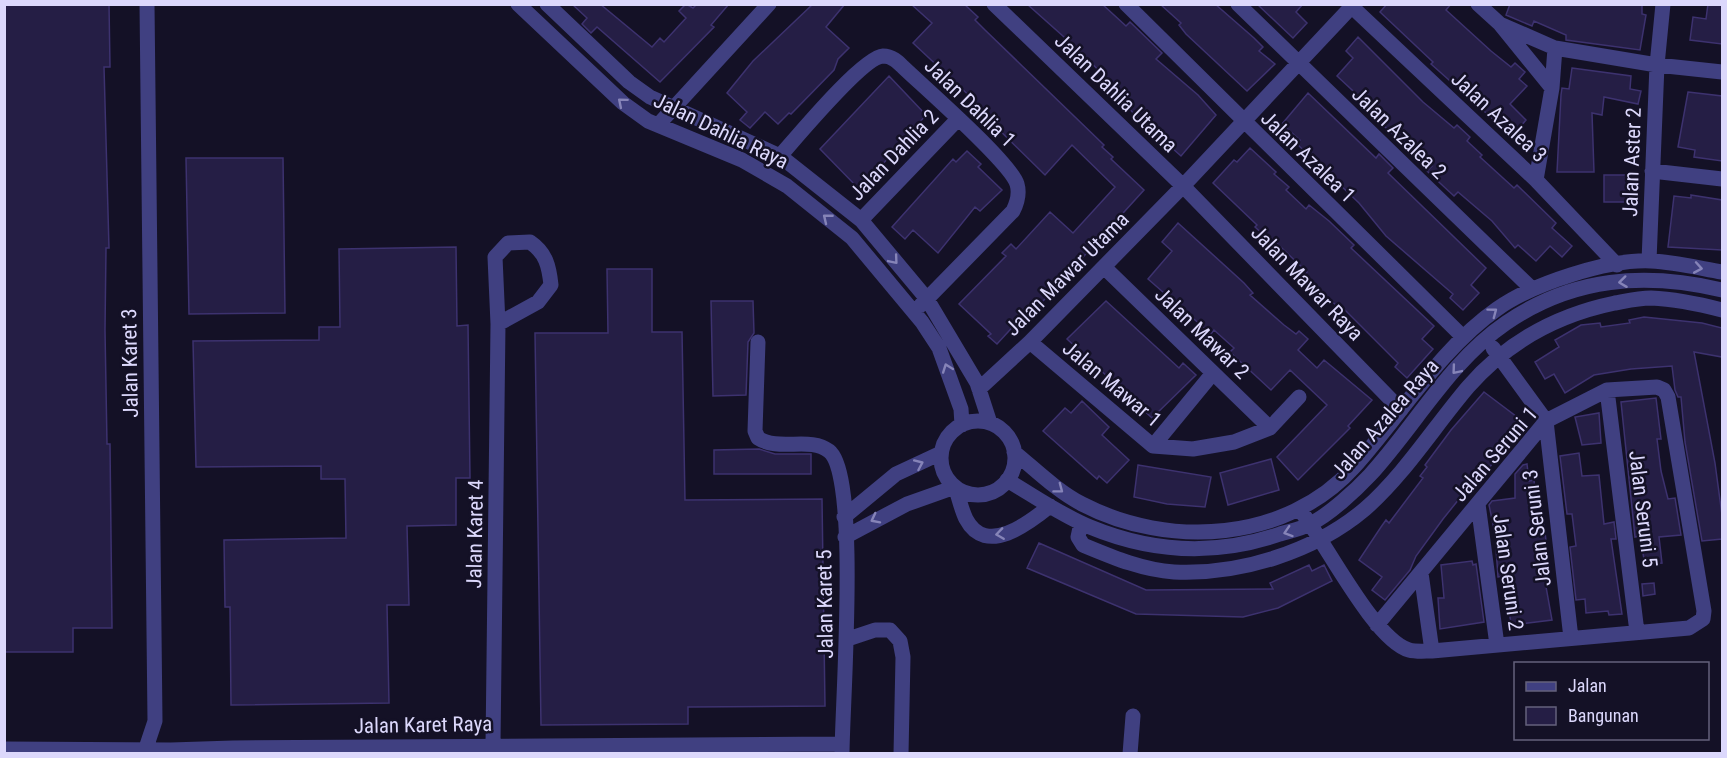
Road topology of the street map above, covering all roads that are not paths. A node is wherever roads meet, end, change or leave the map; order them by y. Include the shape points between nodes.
1 (147, 4) edge
2 (518, 4) edge
3 (547, 4) edge
4 (769, 4) edge
5 (994, 4) edge
6 (1126, 4) edge
7 (1238, 4) edge
8 (1478, 4) edge
9 (1663, 4) edge
10 (1351, 5) edge
11 (1500, 24) junction
12 (1555, 48) junction
13 (1298, 65) junction
14 (1657, 65) junction
15 (1722, 72) edge
16 (1552, 88) junction
17 (673, 107) junction
18 (957, 120) junction
19 (1243, 122) junction
20 (658, 125) junction
21 (780, 156) junction
22 (1652, 171) junction
23 (1722, 179) edge
24 (1536, 180) junction
25 (1183, 186) junction
26 (861, 220) junction
27 (1649, 261) junction
28 (1617, 265) junction
29 (1104, 267) junction
30 (1722, 272) edge
31 (1649, 279) junction
32 (1532, 290) junction
33 (1722, 290) edge
34 (1649, 298) junction
35 (927, 299) junction
36 (1722, 310) edge
37 (914, 312) junction
38 (498, 324) junction
39 (1463, 337) junction
40 (1486, 339) junction
41 (758, 342) dead end
42 (1030, 342) junction
43 (1499, 356) junction
44 (1213, 373) junction
45 (979, 389) junction
46 (1607, 390) junction
47 (1299, 397) dead end
48 (1401, 410) junction
49 (1546, 421) junction
50 (990, 423) junction
51 (962, 424) junction
52 (1270, 428) junction
53 (1153, 446) junction
54 (1014, 452) junction
55 (941, 453) junction
56 (1007, 480) junction
57 (955, 487) junction
58 (1478, 504) junction
59 (1050, 506) junction
60 (1300, 510) junction
61 (844, 517) junction
62 (1081, 523) junction
63 (1311, 524) junction
64 (845, 537) junction
65 (1321, 538) junction
66 (1421, 573) junction
67 (1377, 625) junction
68 (1637, 632) junction
69 (1571, 638) junction
70 (848, 639) junction
71 (1497, 645) junction
72 (1432, 651) junction
73 (1133, 716) dead end
74 (155, 721) junction
75 (493, 745) junction
76 (4, 749) edge
77 (653, 749) edge
78 (842, 749) edge
79 (144, 752) edge
80 (171, 752) edge
81 (901, 753) edge
82 (1130, 753) edge

1 - 74 street, Jalan Karet 3
20 -> 2 street, Jalan Dahlia Raya via 623,104
3 - 17 street, Jalan Dahlia Raya via 629,82
4 - 17 street
5 - 25 street, Jalan Dahlia Utama
6 - 19 street, Jalan Azalea 1
7 - 13 street, Jalan Azalea 2
8 - 11 street
9 - 14 street, Jalan Aster 2
10 - 13 street, Jalan Mawar Utama
10 - 24 street, Jalan Azalea 3
11 - 12 street
11 - 16 street
12 - 14 street
12 - 16 street
13 - 19 street, Jalan Mawar Utama
13 - 32 street, Jalan Azalea 2
14 - 15 street
14 - 22 street, Jalan Aster 2
16 - 24 street
17 - 20 street
17 - 21 street, Jalan Dahlia Raya
18 - 21 street, Jalan Dahlia 1 via 893,58 883,56 851,78
18 - 26 street, Jalan Dahlia 2
18 - 35 street, Jalan Dahlia 1 via 1011,173 1018,185 1018,198 1013,211
19 - 25 street, Jalan Mawar Utama
19 - 39 street, Jalan Azalea 1
37 -> 20 street, Jalan Dahlia Raya via 852,238 787,186 742,160
21 - 26 street, Jalan Dahlia Raya
22 - 23 street
22 - 27 street, Jalan Aster 2
24 - 28 street, Jalan Azalea 3
25 - 29 street, Jalan Mawar Utama
25 - 48 street, Jalan Mawar Raya
26 -> 35 street, Jalan Dahlia Raya
27 - 28 street, Jalan Azalea Raya
27 -> 30 street, Jalan Azalea Raya
28 - 32 street, Jalan Azalea Raya via 1593,268
29 - 42 street, Jalan Mawar Utama
29 - 44 street, Jalan Mawar 2
31 - 33 street, Jalan Azalea Raya
31 - 34 street
31 -> 40 street, Jalan Azalea Raya via 1598,285 1559,295 1505,324
39 -> 32 street, Jalan Azalea Raya via 1497,309
34 - 36 street
34 - 43 street via 1562,317
35 - 37 street, Jalan Dahlia 1
35 - 45 street, Jalan Dahlia Raya
51 -> 37 street, Jalan Dahlia Raya via 961,409 939,348
38 - 38 street, Jalan Karet 4 via 495,257 508,243 530,242 545,258 551,285 538,302
38 - 75 street, Jalan Karet 4
39 - 48 street, Jalan Azalea Raya
40 - 43 street, Jalan Seruni 3
40 -> 63 street, Jalan Azalea Raya via 1370,475
41 - 61 street, Jalan Karet 5 via 758,438 769,444 822,447 835,456
42 - 45 street, Jalan Mawar Utama
42 - 53 street, Jalan Mawar 1
43 - 49 street, Jalan Seruni 3
43 - 65 street via 1365,508
44 - 52 street, Jalan Mawar 2
44 - 53 street
45 - 50 street, Jalan Dahlia Raya
46 - 49 street, Jalan Seruni 1
46 - 68 street, Jalan Seruni 5
46 - 68 street, Jalan Seruni 1 via 1657,387 1668,397 1703,619 1689,628
47 - 52 street, Jalan Mawar 1
48 - 60 street, Jalan Azalea Raya via 1344,478
49 - 58 street, Jalan Seruni 1
49 - 69 street, Jalan Seruni 3
50 - 51 street
50 - 54 street via 1005,434
51 - 55 street via 948,436
52 - 53 street, Jalan Mawar 1 via 1214,446
54 - 56 street
54 -> 60 street, Jalan Azalea Raya via 1061,492 1162,532 1234,530
55 - 57 street via 944,472
61 -> 55 street via 896,474
56 - 57 street via 983,495
56 - 59 street, Jalan Azalea Raya
59 -> 57 street via 1010,534 991,536 979,532 966,520
57 -> 64 street via 907,504
58 - 66 street, Jalan Seruni 1
58 - 71 street, Jalan Seruni 2
59 - 62 street, Jalan Azalea Raya
60 - 63 street
61 - 64 street, Jalan Karet 5
63 -> 62 street, Jalan Azalea Raya via 1240,546 1192,550 1138,542
62 - 65 street via 1078,537 1083,545 1138,566 1173,572 1262,561
63 - 65 street
64 - 70 street, Jalan Karet 5
65 - 67 street
66 - 67 street, Jalan Seruni 1
66 - 72 street
67 - 72 street via 1404,648
68 - 69 street
69 - 71 street
70 - 78 street, Jalan Karet 5
70 - 81 street via 882,629 890,630 900,642
71 - 72 street
73 - 82 street
74 - 79 street, Jalan Karet 3
74 - 80 street, Jalan Karet 3
75 - 77 street, Jalan Karet Raya
75 - 80 street, Jalan Karet Raya
76 - 79 street, Jalan Karet Raya
77 - 78 street, Jalan Karet Raya
79 - 80 street, Jalan Karet Raya

